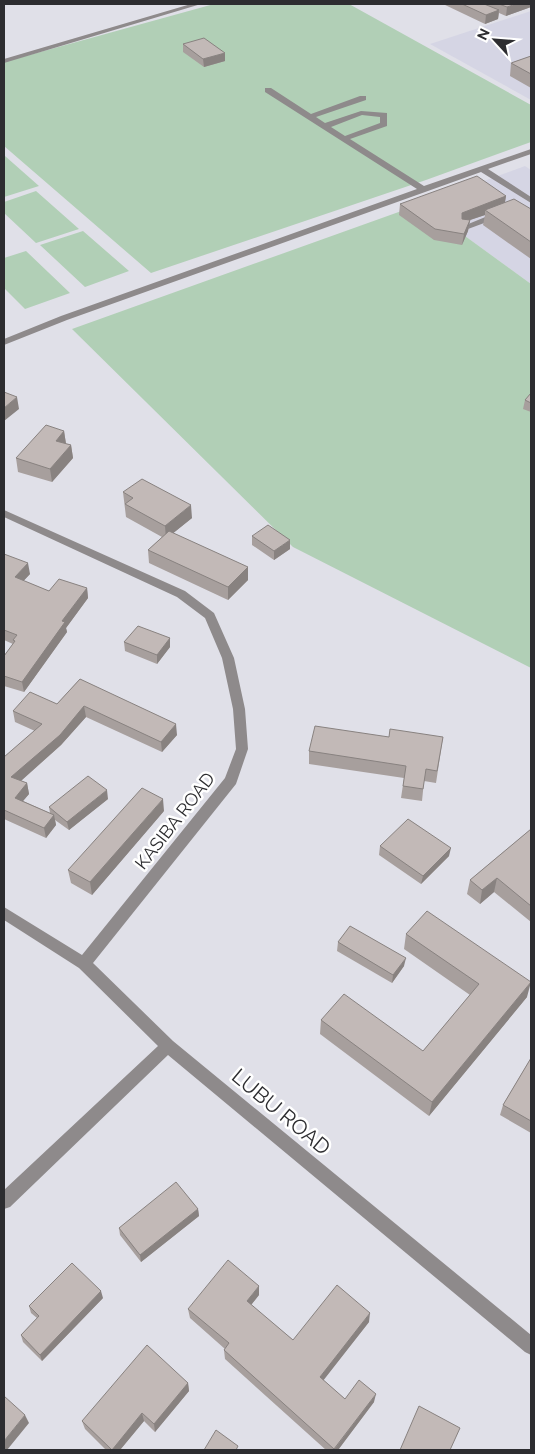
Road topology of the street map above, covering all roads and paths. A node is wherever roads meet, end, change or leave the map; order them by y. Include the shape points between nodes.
1 (198, 4) edge
2 (4, 60) edge
3 (268, 90) dead end
4 (363, 98) dead end
5 (310, 117) junction
6 (325, 126) junction
7 (344, 139) junction
8 (531, 151) edge
9 (521, 155) junction
10 (531, 161) edge
11 (483, 170) junction
12 (424, 190) junction
13 (531, 201) edge
14 (513, 209) edge
15 (464, 227) edge
16 (4, 342) edge
17 (4, 513) edge
18 (4, 913) edge
19 (84, 964) junction
20 (168, 1046) junction
21 (4, 1201) edge
22 (531, 1346) edge

1 - 2 street
3 - 5 street
4 - 5 street
5 - 6 street
6 - 7 street
6 - 7 street via 361,113 384,114 384,124
7 - 12 street
8 - 9 street
9 - 10 street
9 - 11 street
11 - 12 street via 471,177
11 - 13 street
12 - 16 street
14 - 15 street
17 - 19 street, KASIBA ROAD via 181,594 210,616 228,658 239,710 242,748 231,780
18 - 19 street, LUBU ROAD
19 - 20 street, LUBU ROAD
20 - 21 street
20 - 22 street, LUBU ROAD

